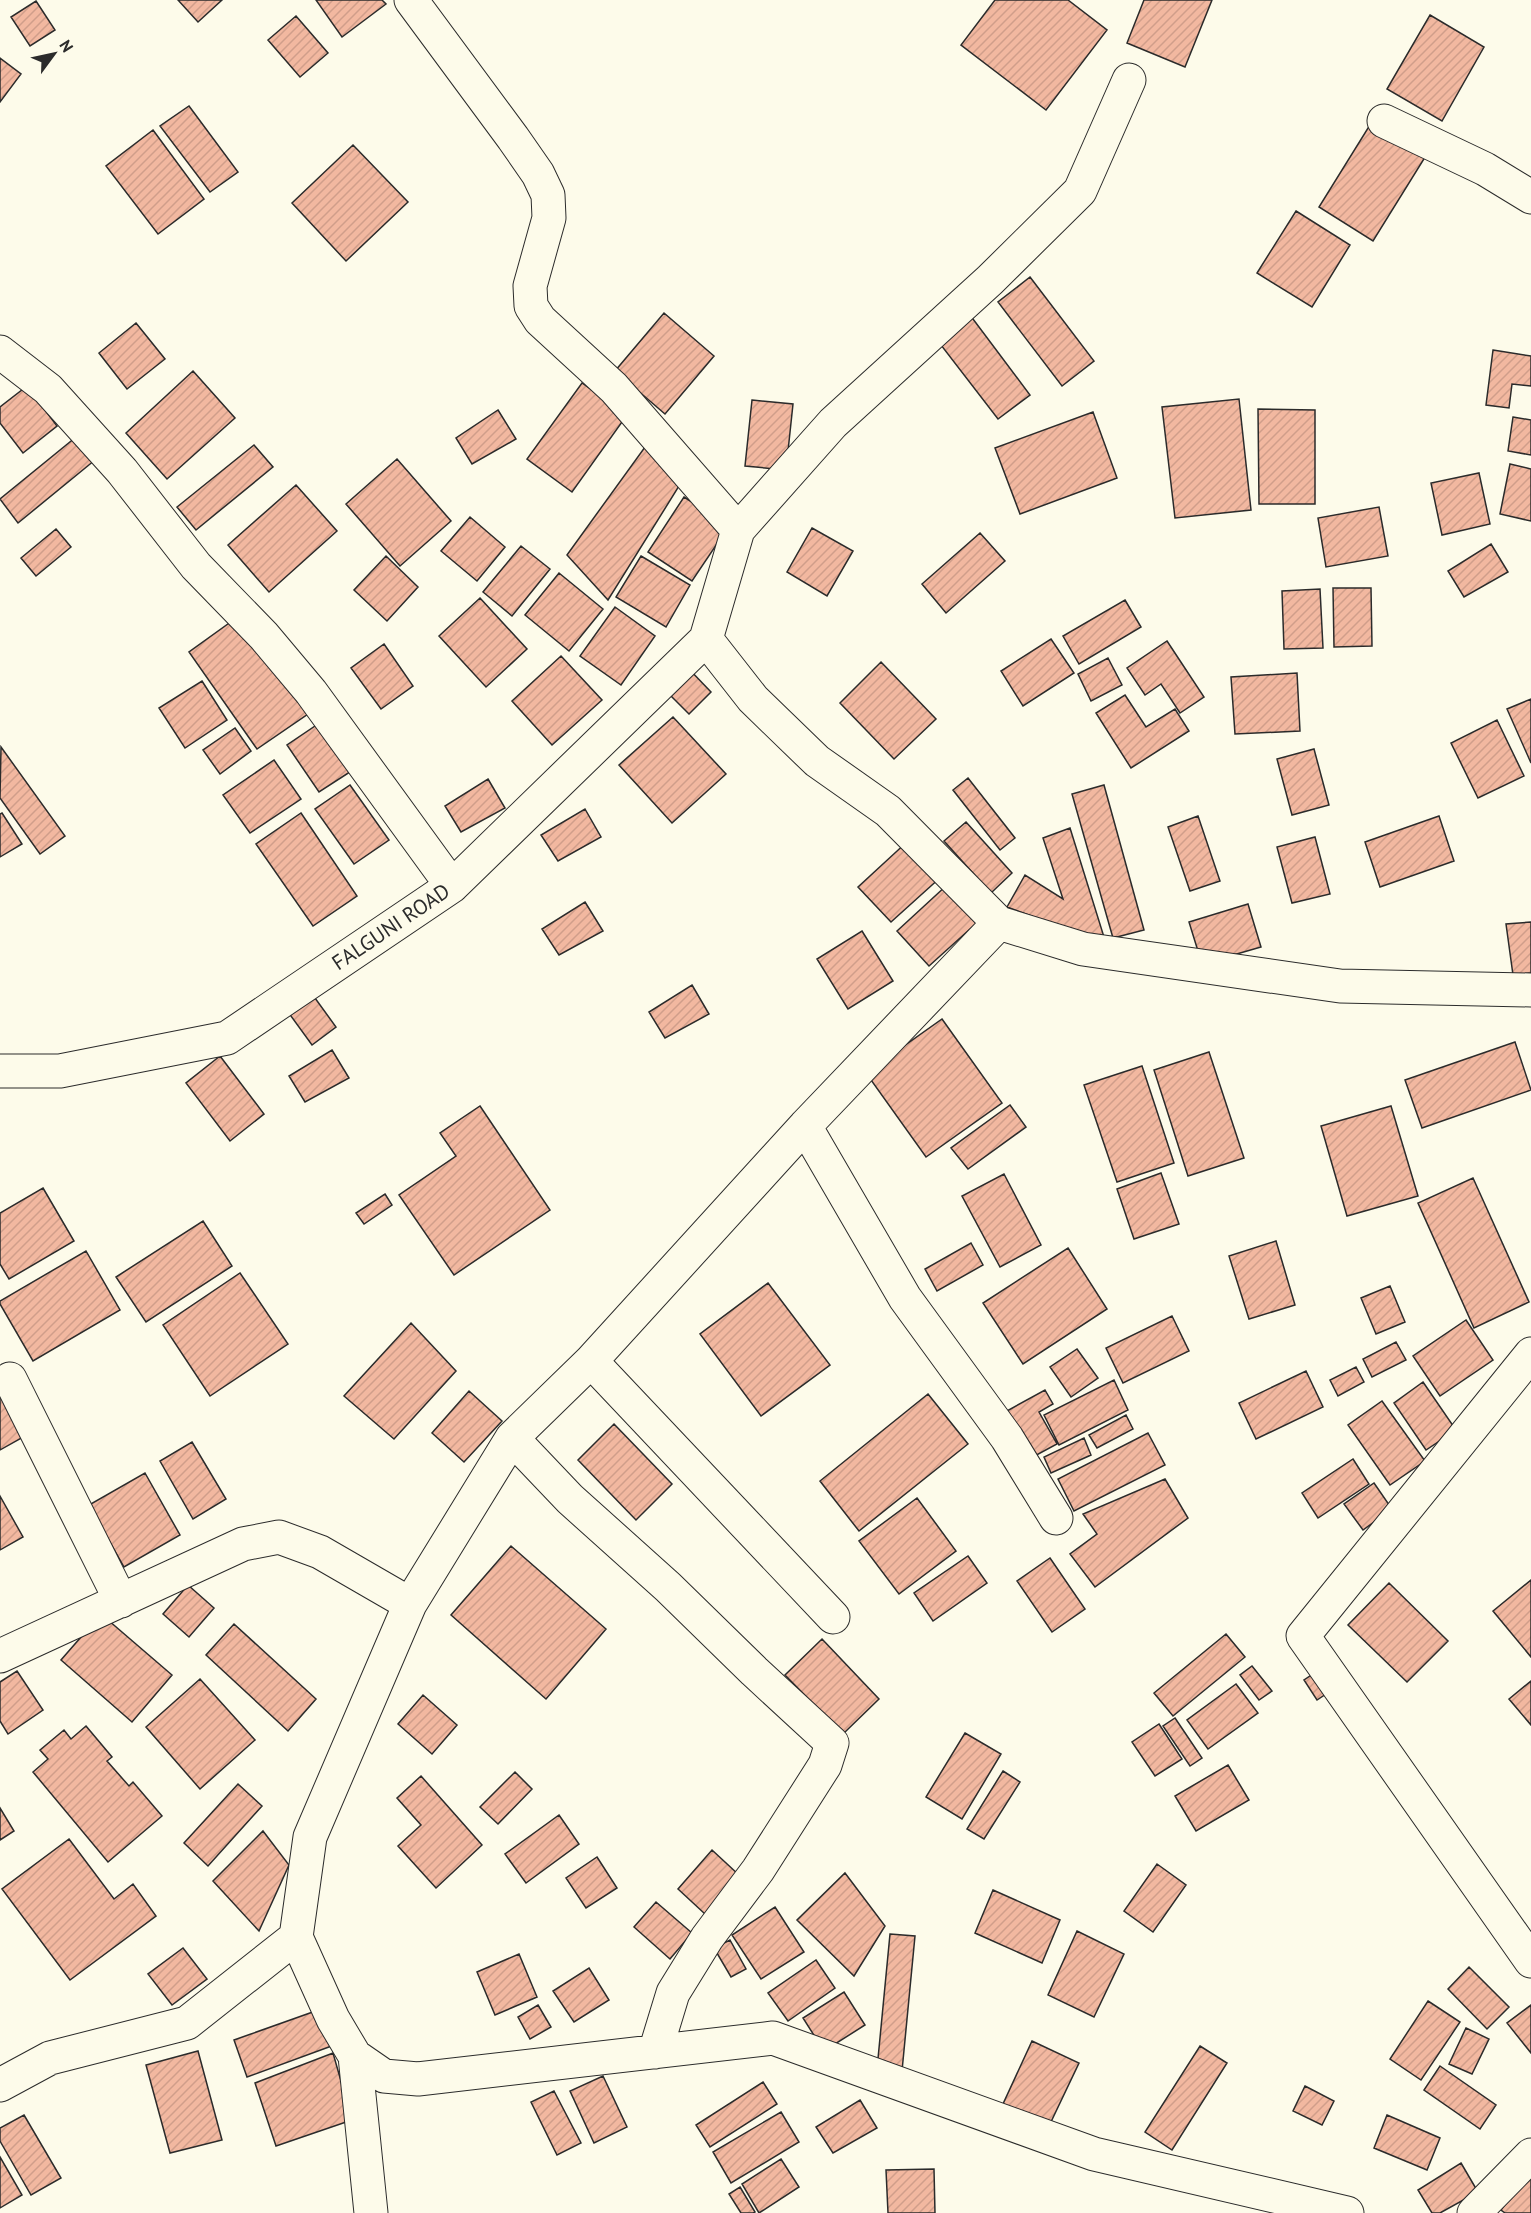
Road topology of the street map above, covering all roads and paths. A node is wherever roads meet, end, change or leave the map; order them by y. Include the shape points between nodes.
1 (411, 0) edge
2 (1129, 80) dead end
3 (1384, 121) dead end
4 (1531, 197) edge
5 (0, 352) edge
6 (738, 530) junction
7 (706, 639) junction
8 (452, 886) junction
9 (999, 923) junction
10 (1531, 990) edge
11 (0, 1071) edge
12 (805, 1126) junction
13 (1531, 1354) edge
14 (591, 1361) junction
15 (10, 1379) dead end
16 (512, 1438) junction
17 (1056, 1518) dead end
18 (121, 1601) junction
19 (410, 1604) junction
20 (833, 1617) dead end
21 (0, 1656) edge
22 (297, 1936) junction
23 (1531, 1961) edge
24 (655, 2052) junction
25 (355, 2056) junction
26 (0, 2085) edge
27 (1531, 2155) edge
28 (371, 2213) edge
29 (1347, 2213) edge
30 (1474, 2213) edge

1 - 6 street via 513,138 548,195 549,218 530,286 531,306 540,320 614,388
2 - 6 street via 1080,191 990,280 832,423
3 - 4 street via 1485,168
5 - 8 street via 48,389 122,471 196,566 264,636 311,692
6 - 7 street
7 - 8 street, FALGUNI ROAD
7 - 9 street via 753,699 817,761 888,811
8 - 11 street, FALGUNI ROAD via 227,1038 60,1071
9 - 10 street via 1083,949 1340,986
9 - 12 street
12 - 14 street
12 - 17 street via 905,1298 1007,1438
13 - 23 street via 1303,1636
14 - 16 street
14 - 20 street
15 - 18 street
16 - 19 street
16 - 24 street via 570,1499 832,1743 825,1765 673,1993
18 - 19 street via 243,1544 279,1537 320,1552
18 - 21 street
19 - 22 street via 310,1837
22 - 25 street via 333,2019
22 - 26 street via 187,2023 50,2058
24 - 25 street via 418,2079 384,2076
24 - 29 street via 772,2038 1094,2154
25 - 28 street
27 - 30 street

